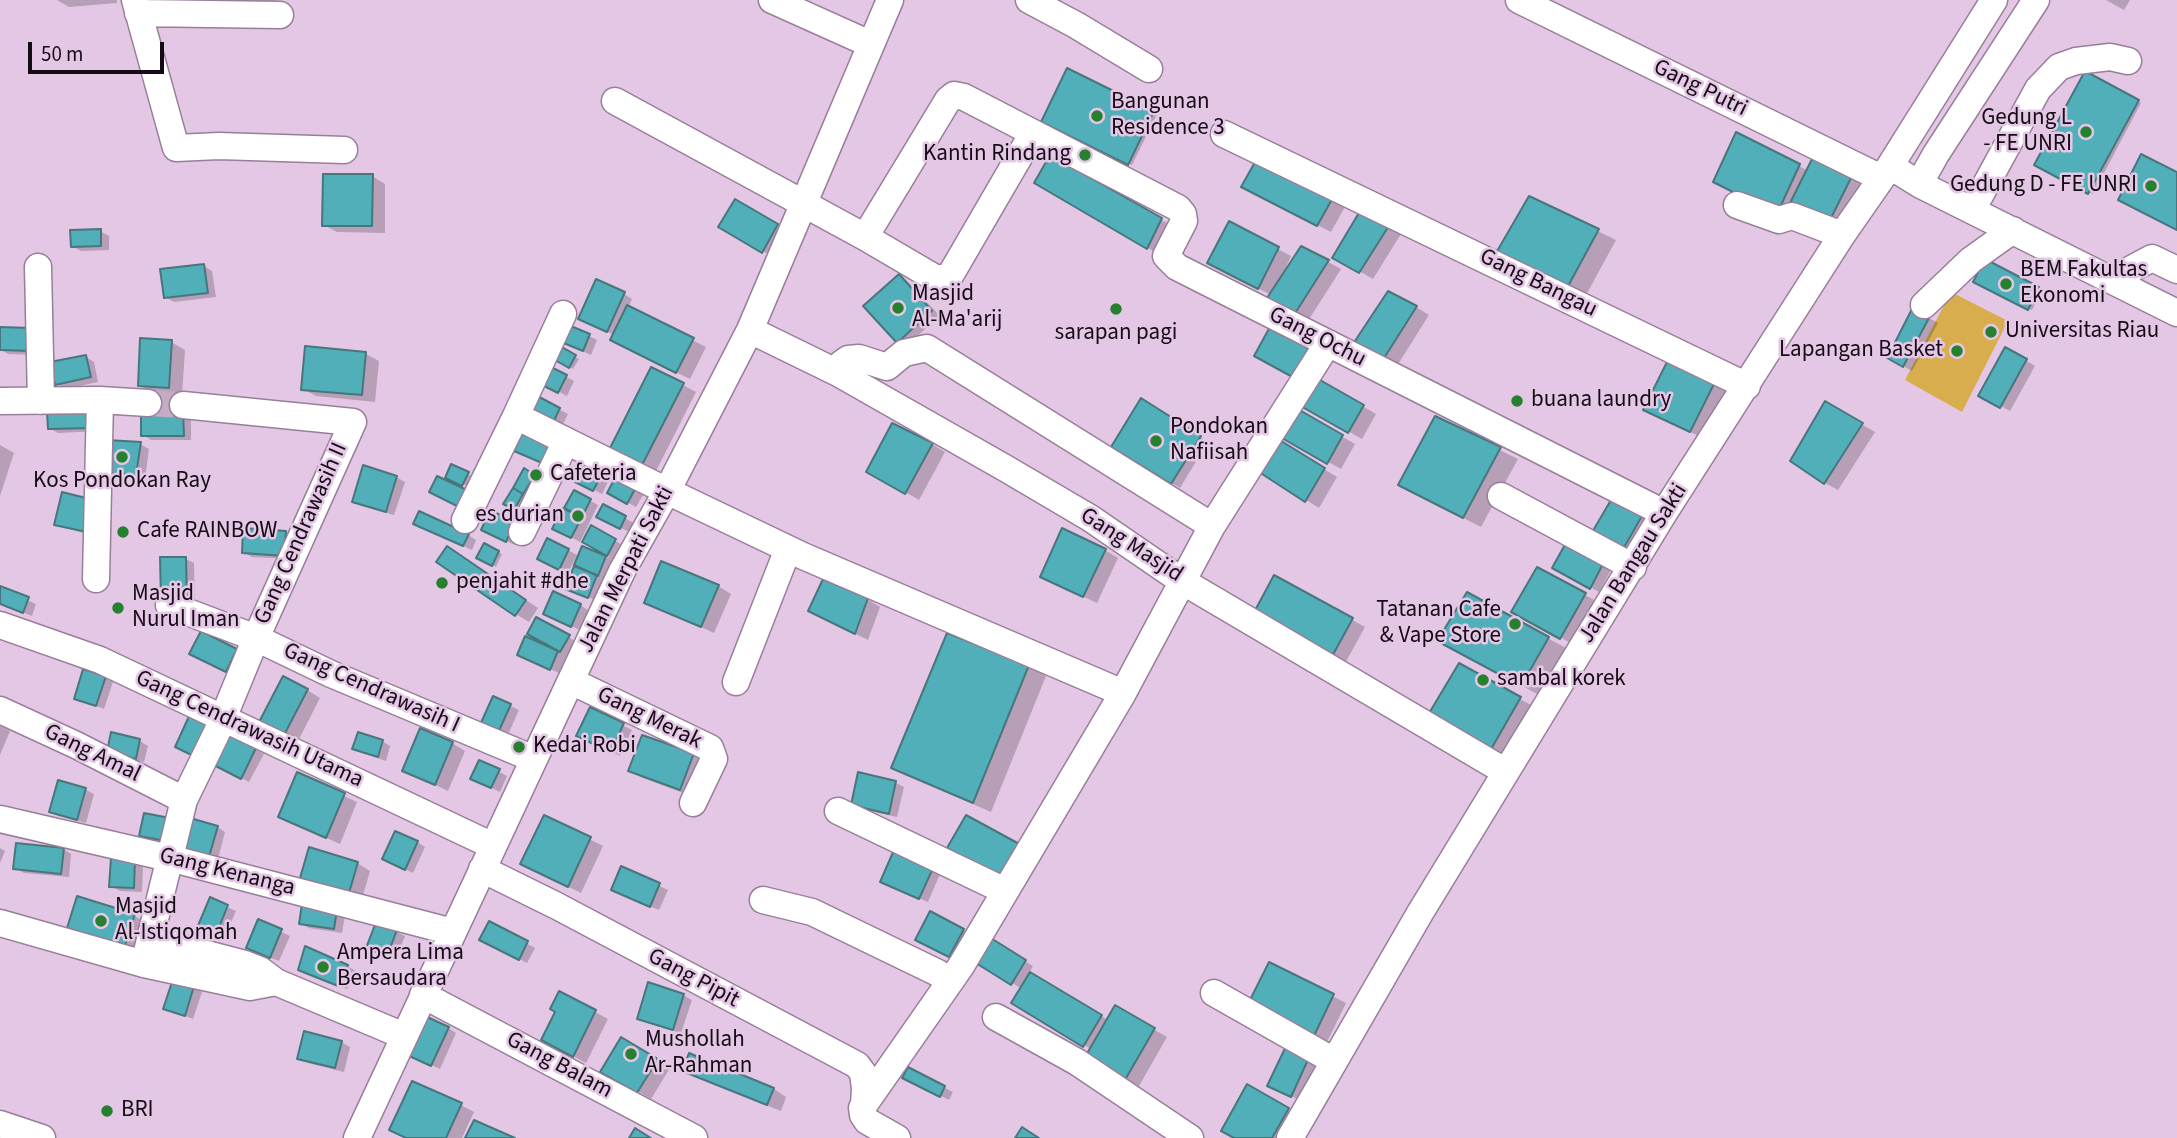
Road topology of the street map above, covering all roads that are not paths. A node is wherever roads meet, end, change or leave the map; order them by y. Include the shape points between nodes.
1 (772, 0) edge
2 (890, 0) edge
3 (1029, 0) edge
4 (1994, 0) edge
5 (2036, 0) edge
6 (1532, 3) edge
7 (136, 7) edge
8 (281, 15) dead end
9 (870, 44) junction
10 (2128, 61) dead end
11 (1149, 69) dead end
12 (615, 101) dead end
13 (1032, 133) junction
14 (1224, 134) dead end
15 (344, 150) dead end
16 (1897, 174) junction
17 (804, 203) junction
18 (1737, 205) dead end
19 (1972, 210) junction
20 (2013, 230) junction
21 (1842, 235) junction
22 (865, 237) junction
23 (38, 267) dead end
24 (2177, 270) edge
25 (2111, 280) junction
26 (1924, 305) dead end
27 (2177, 313) edge
28 (563, 314) dead end
29 (750, 330) junction
30 (1328, 343) junction
31 (838, 373) junction
32 (1747, 386) junction
33 (0, 401) edge
34 (41, 401) junction
35 (100, 401) junction
36 (148, 403) tunnel mouth
37 (183, 405) tunnel mouth
38 (516, 416) junction
39 (566, 441) junction
40 (667, 491) junction
41 (1501, 496) dead end
42 (1664, 513) junction
43 (465, 520) dead end
44 (1212, 526) junction
45 (522, 532) dead end
46 (788, 549) junction
47 (1633, 567) junction
48 (96, 579) dead end
49 (1182, 580) junction
50 (169, 605) dead end
51 (0, 625) edge
52 (256, 638) junction
53 (571, 681) junction
54 (736, 682) dead end
55 (1123, 693) junction
56 (0, 710) edge
57 (223, 718) junction
58 (534, 759) junction
59 (1506, 772) junction
60 (184, 800) junction
61 (693, 803) dead end
62 (838, 811) dead end
63 (0, 819) edge
64 (169, 858) junction
65 (488, 858) junction
66 (1005, 891) junction
67 (763, 900) dead end
68 (0, 923) edge
69 (453, 932) junction
70 (147, 951) junction
71 (949, 982) junction
72 (1214, 993) dead end
73 (423, 995) junction
74 (996, 1017) dead end
75 (404, 1036) junction
76 (1334, 1061) junction
77 (864, 1105) junction
78 (0, 1124) edge
79 (365, 1135) edge
80 (32, 1136) edge
81 (694, 1138) edge
82 (897, 1138) edge
83 (1189, 1138) edge
84 (1290, 1138) edge

1 - 9 street
2 - 9 street, Jalan Merpati Sakti
3 - 11 street
4 - 16 street, Jalan Bangau Sakti
5 - 16 street
6 - 16 street, Gang Putri
7 - 8 street
7 - 15 street via 177,148
9 - 17 street, Jalan Merpati Sakti
10 - 19 street via 2110,57 2059,67 2038,89
12 - 17 street
13 - 22 street via 954,95
13 - 22 street via 946,278 935,278
13 - 30 street, Gang Ochu via 1178,208 1184,220 1166,256 1177,267
14 - 32 street, Gang Bangau
16 - 19 street, Gang Putri
16 - 21 street, Jalan Bangau Sakti
17 - 22 street
17 - 29 street, Jalan Merpati Sakti
18 - 21 street via 1779,220 1792,216
19 - 20 street, Gang Putri
20 - 25 street, Gang Putri
20 - 26 street via 1971,260
21 - 32 street, Jalan Bangau Sakti
23 - 34 street
24 - 25 street via 2152,258
25 - 27 street, Gang Putri
28 - 38 street
29 - 31 street, Gang Masjid
29 - 40 street, Jalan Merpati Sakti
30 - 42 street, Gang Ochu
30 - 44 street
31 - 44 street via 848,359 887,367 904,353 927,348
31 - 49 street, Gang Masjid via 1090,518
32 - 42 street, Jalan Bangau Sakti
33 - 34 street
34 - 35 street
35 - 36 street
35 - 48 street
37 - 52 street, Gang Cendrawasih II via 353,422
38 - 39 street
38 - 43 street
39 - 40 street
39 - 45 street
40 - 46 street
40 - 53 street, Jalan Merpati Sakti via 622,571
41 - 47 street
42 - 47 street, Jalan Bangau Sakti
44 - 49 street
46 - 54 street
46 - 55 street
47 - 59 street, Jalan Bangau Sakti
49 - 55 street
49 - 59 street, Gang Masjid
50 - 52 street, Gang Cendrawasih I
51 - 57 street, Gang Cendrawasih Utama via 100,660
52 - 57 street, Gang Cendrawasih II
52 - 58 street, Gang Cendrawasih I
53 - 58 street, Jalan Merpati Sakti
53 - 61 street, Gang Merak via 710,748 715,759
55 - 66 street
56 - 60 street, Gang Amal
57 - 60 street, Gang Cendrawasih II
57 - 65 street, Gang Cendrawasih Utama
58 - 65 street, Jalan Merpati Sakti
59 - 76 street, Jalan Bangau Sakti
60 - 64 street, Gang Cendrawasih II
62 - 66 street
63 - 64 street, Gang Kenanga
64 - 69 street, Gang Kenanga
64 - 70 street, Gang Cendrawasih II
65 - 69 street, Jalan Merpati Sakti
65 - 77 street, Gang Pipit via 580,918 857,1065 863,1073
66 - 71 street
67 - 71 street via 812,912
68 - 70 street
69 - 73 street, Jalan Merpati Sakti
70 - 75 street via 245,964 276,982
71 - 77 street
72 - 76 street
73 - 75 street, Jalan Merpati Sakti
73 - 81 street, Gang Balam
74 - 83 street via 1077,1062
75 - 79 street, Jalan Merpati Sakti
76 - 84 street, Jalan Bangau Sakti
77 - 82 street via 867,1121
78 - 80 street

